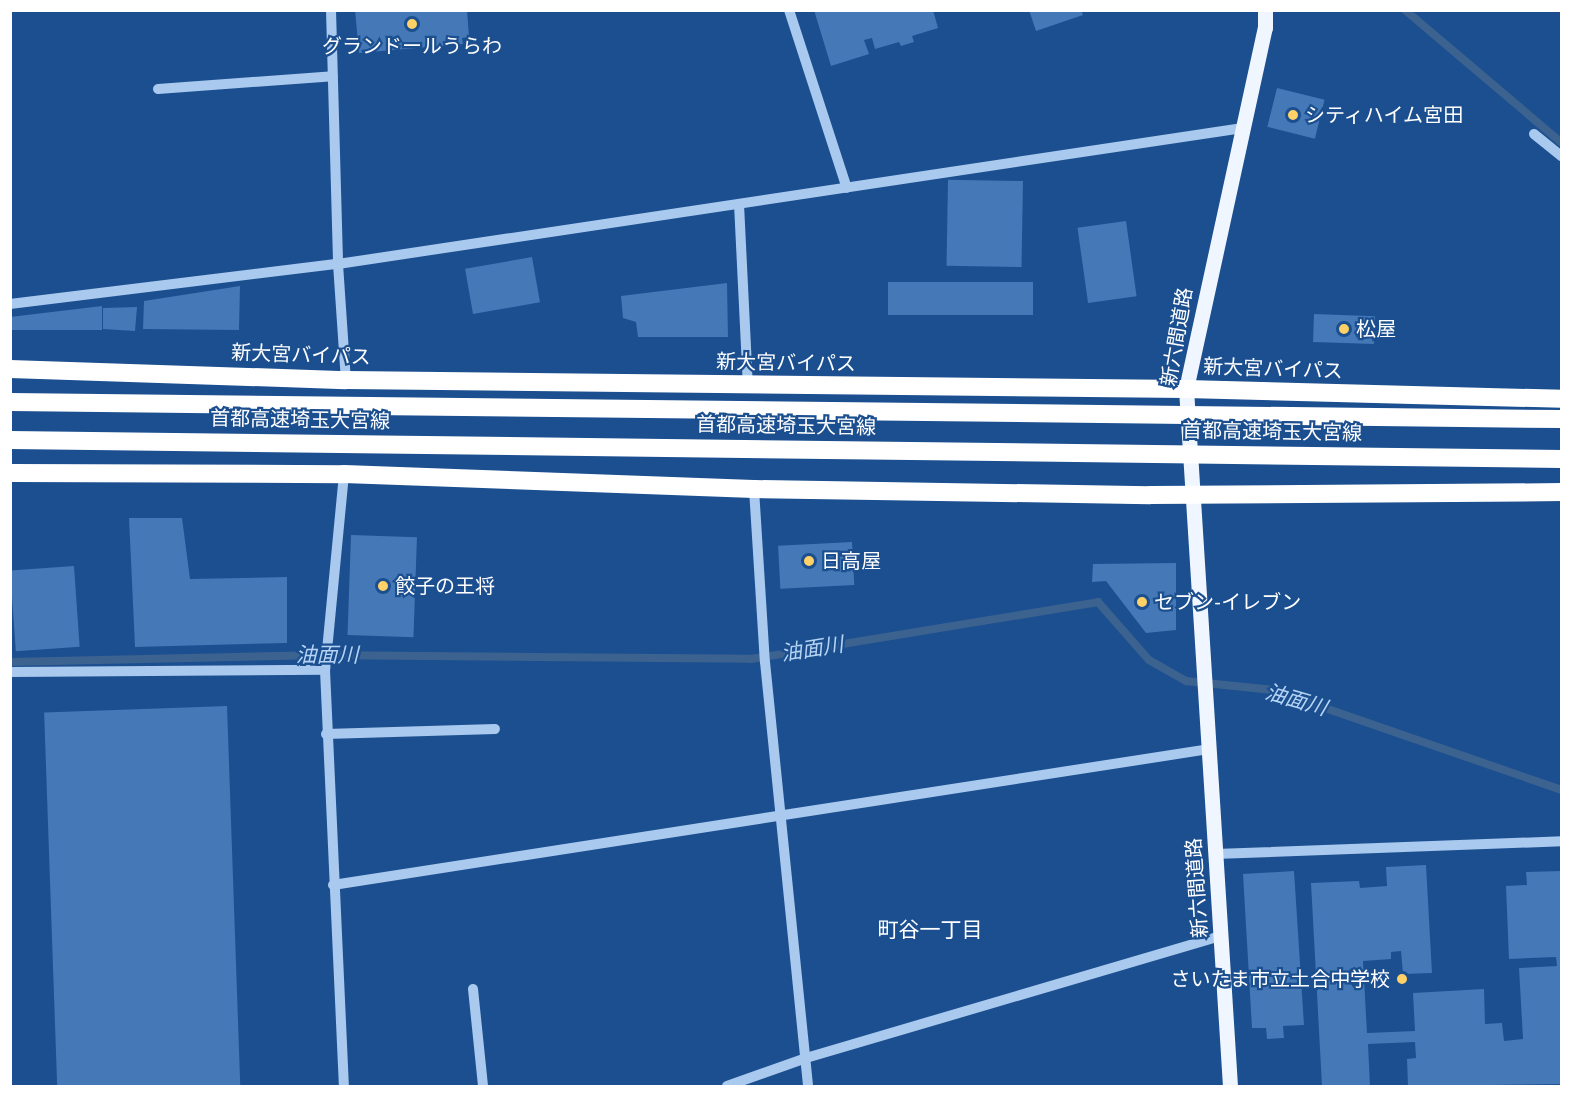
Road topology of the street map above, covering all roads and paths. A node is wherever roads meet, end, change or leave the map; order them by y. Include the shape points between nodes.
1 (331, 10) edge
2 (789, 10) edge
3 (1265, 10) edge
4 (333, 76) junction
5 (158, 89) dead end
6 (1243, 128) junction
7 (1534, 134) dead end
8 (1562, 157) edge
9 (847, 188) junction
10 (739, 204) junction
11 (339, 264) junction
12 (10, 304) edge
13 (10, 369) edge
14 (346, 380) junction
15 (748, 385) junction
16 (1186, 389) junction
17 (1562, 399) edge
18 (10, 402) edge
19 (1562, 420) edge
20 (10, 440) edge
21 (1562, 459) edge
22 (10, 473) edge
23 (344, 474) junction
24 (754, 489) junction
25 (1562, 492) edge
26 (1195, 495) junction
27 (326, 659) junction
28 (10, 672) edge
29 (495, 729) dead end
30 (326, 734) junction
31 (1209, 749) junction
32 (782, 815) junction
33 (1562, 841) edge
34 (1215, 854) junction
35 (333, 885) junction
36 (1221, 936) junction
37 (473, 989) dead end
38 (806, 1058) junction
39 (344, 1086) edge
40 (483, 1086) edge
41 (727, 1086) edge
42 (808, 1086) edge
43 (1230, 1086) edge

1 - 4 street
2 - 9 street
3 - 6 main road, 新六間道路
4 - 5 street
4 - 11 street
6 - 9 street
6 - 16 main road, 新六間道路
7 - 8 street
9 - 10 street
10 - 11 street
10 - 15 street
11 - 12 street
11 - 14 street
13 - 14 highway, 新大宮バイパス
14 - 15 highway, 新大宮バイパス
15 - 16 highway, 新大宮バイパス
16 - 17 highway, 新大宮バイパス
16 - 26 main road, 新六間道路
18 - 19 highway, 首都高速埼玉大宮線, bridge
20 - 21 highway, 首都高速埼玉大宮線, bridge
22 - 23 highway
23 - 24 highway
23 - 27 street
24 - 26 highway
24 - 32 street via 765,657
25 - 26 highway
26 - 31 main road, 新六間道路
27 - 28 street
27 - 30 street
29 - 30 street
30 - 35 street
31 - 32 street
31 - 34 main road, 新六間道路
32 - 35 street
32 - 38 street
33 - 34 street
34 - 36 main road, 新六間道路
35 - 39 street
36 - 38 street
36 - 43 main road, 新六間道路
37 - 40 street
38 - 41 street
38 - 42 street

